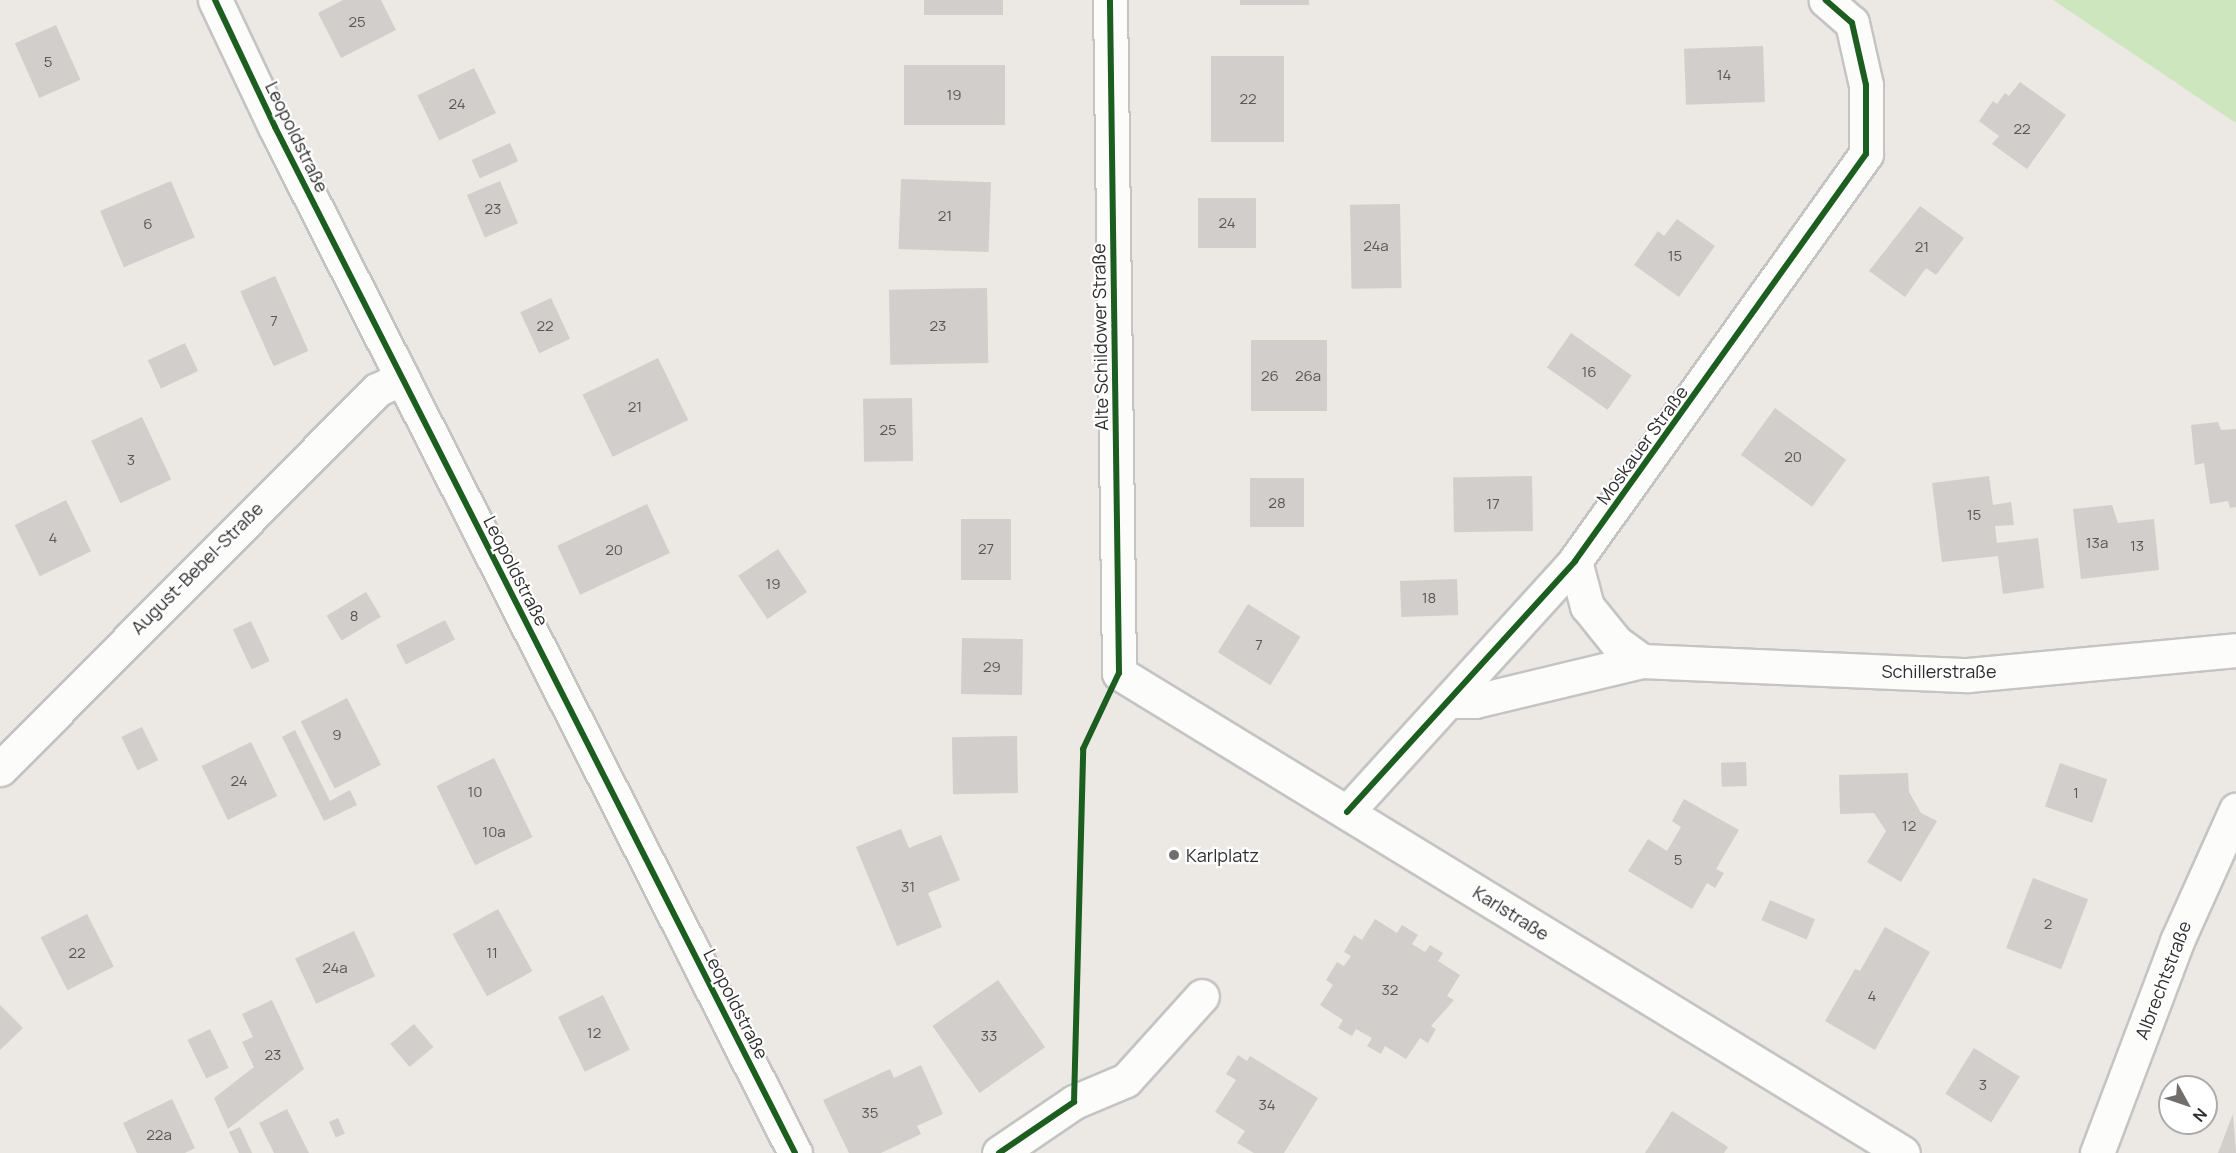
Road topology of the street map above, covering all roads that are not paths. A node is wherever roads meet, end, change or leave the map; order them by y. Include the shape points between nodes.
1 (215, 0) edge
2 (1110, 0) edge
3 (1826, 0) edge
4 (402, 378) junction
5 (1575, 561) junction
6 (2236, 650) edge
7 (1642, 661) junction
8 (1119, 673) joint
9 (1451, 701) junction
10 (0, 769) edge
11 (2236, 810) edge
12 (1347, 812) junction
13 (1202, 996) dead end
14 (795, 1153) edge
15 (999, 1153) edge
16 (1903, 1153) edge
17 (2097, 1153) edge

1 - 4 street, Leopoldstraße
2 - 8 street, Alte Schildower Straße
3 - 5 street, Moskauer Straße via 1852,23 1866,85 1866,154
4 - 10 street, August-Bebel-Straße via 369,398
4 - 14 street, Leopoldstraße
5 - 7 street via 1587,606 1616,642
5 - 9 street, Moskauer Straße
6 - 7 street, Schillerstraße via 1968,675
7 - 9 street, Schillerstraße via 1475,701
8 - 12 street, Karlstraße
9 - 12 street, Moskauer Straße
11 - 17 street, Albrechtstraße via 2177,940
12 - 16 street, Karlstraße
13 - 15 street via 1126,1080 1074,1102

